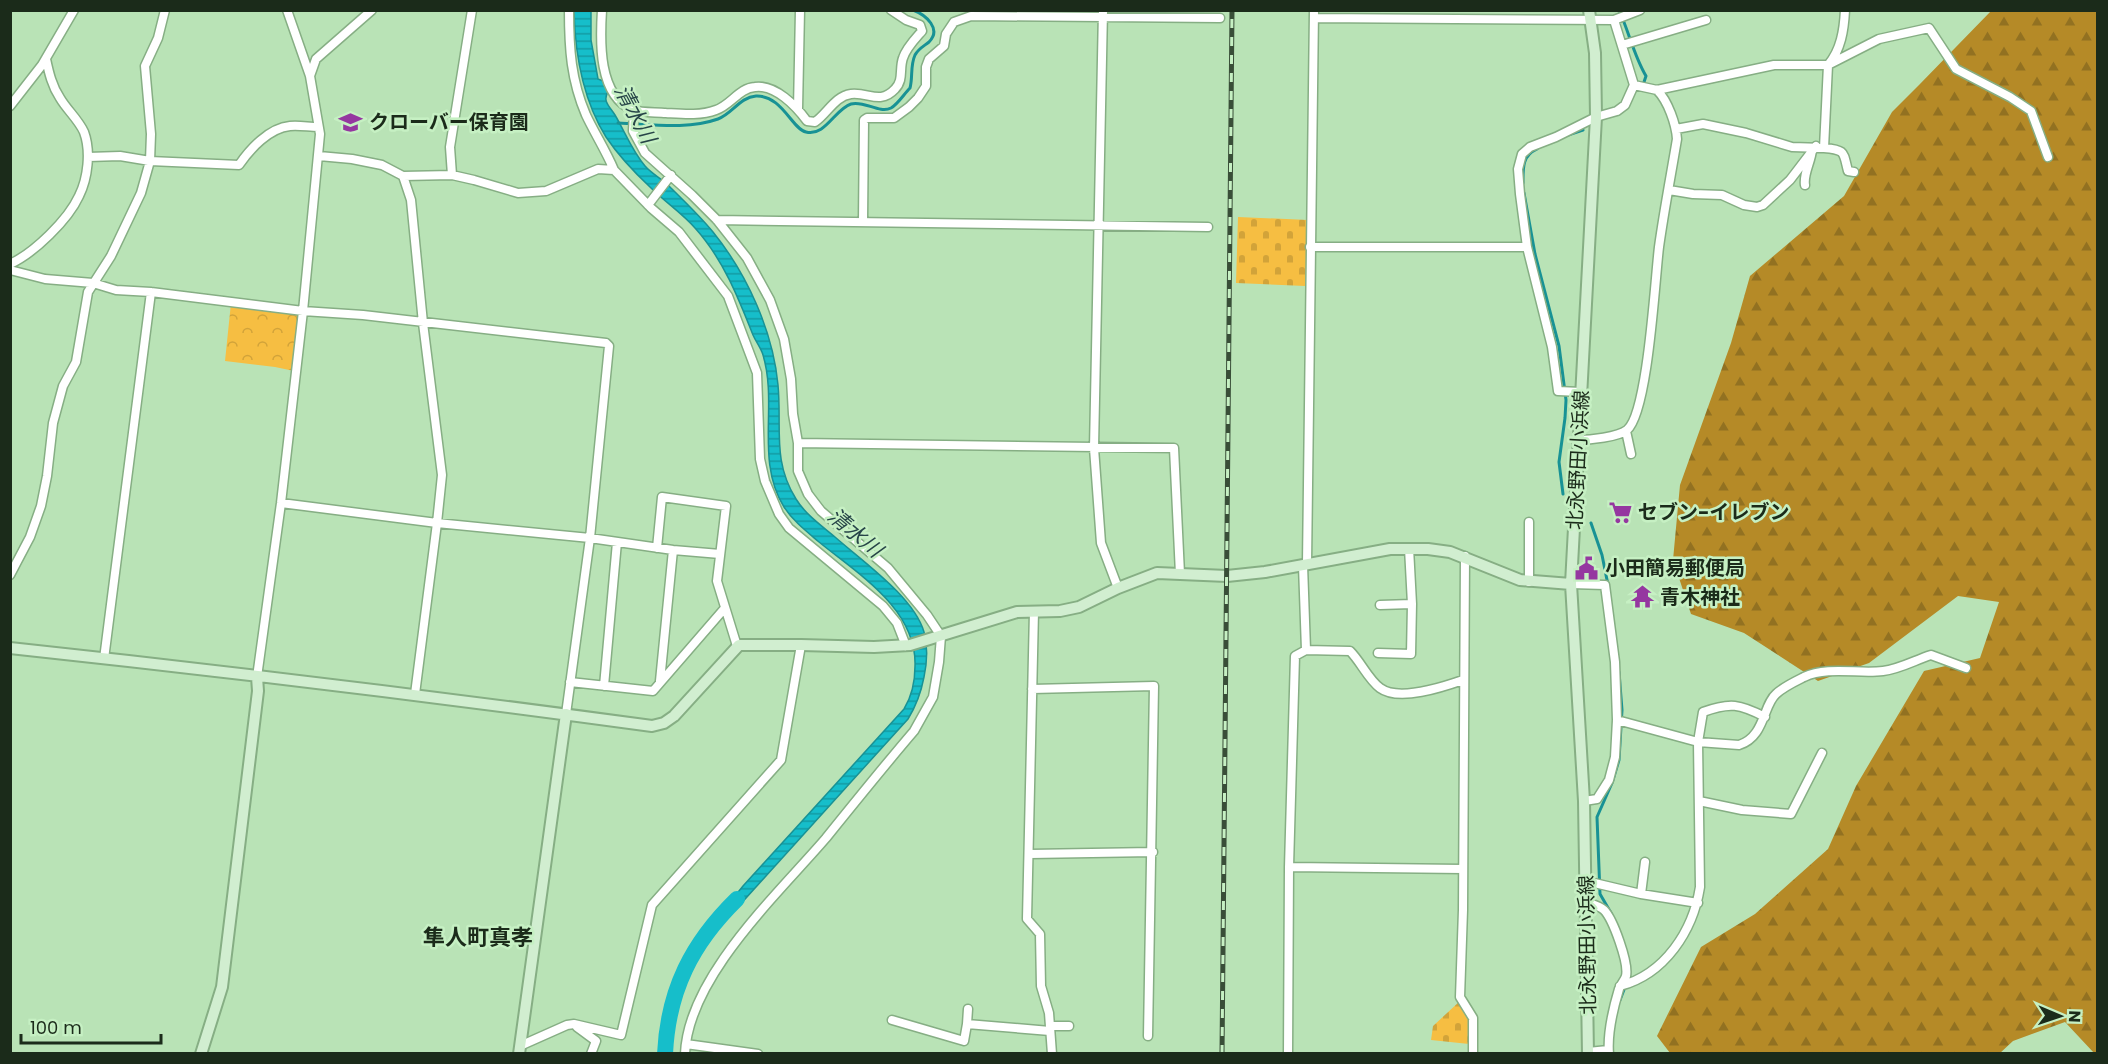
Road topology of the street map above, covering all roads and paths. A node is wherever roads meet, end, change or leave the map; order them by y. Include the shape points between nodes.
1 (74, 10) edge
2 (165, 10) edge
3 (287, 10) edge
4 (372, 10) edge
5 (472, 10) edge
6 (569, 10) edge
7 (602, 10) edge
8 (800, 10) edge
9 (891, 10) edge
10 (1640, 10) edge
11 (1845, 10) edge
12 (1102, 14) edge
13 (1314, 14) edge
14 (1590, 15) edge
15 (1220, 18) dead end
16 (1616, 19) junction
17 (1706, 20) dead end
18 (1624, 45) junction
19 (46, 58) junction
20 (1828, 65) junction
21 (310, 76) junction
22 (1638, 86) junction
23 (1655, 90) junction
24 (10, 106) edge
25 (634, 110) junction
26 (798, 110) junction
27 (1596, 117) junction
28 (318, 127) junction
29 (1676, 129) junction
30 (1817, 148) junction
31 (318, 156) junction
32 (88, 157) junction
33 (2048, 157) dead end
34 (150, 161) junction
35 (614, 170) junction
36 (1854, 172) dead end
37 (452, 175) junction
38 (671, 175) junction
39 (403, 176) junction
40 (1805, 185) dead end
41 (1669, 190) junction
42 (648, 204) junction
43 (717, 220) junction
44 (863, 221) junction
45 (1098, 225) junction
46 (1208, 227) dead end
47 (1310, 247) junction
48 (1527, 247) junction
49 (10, 264) edge
50 (10, 270) edge
51 (93, 283) junction
52 (151, 292) junction
53 (303, 311) junction
54 (423, 323) junction
55 (1576, 392) junction
56 (1626, 431) junction
57 (1578, 440) junction
58 (798, 443) junction
59 (1094, 448) junction
60 (1631, 454) dead end
61 (281, 503) junction
62 (1529, 522) dead end
63 (437, 524) junction
64 (590, 538) junction
65 (616, 542) junction
66 (657, 548) junction
67 (1409, 548) junction
68 (673, 550) junction
69 (720, 554) junction
70 (1465, 556) junction
71 (1305, 565) junction
72 (1180, 574) junction
73 (10, 575) edge
74 (1528, 582) junction
75 (1572, 584) junction
76 (1118, 588) junction
77 (1380, 604) dead end
78 (1412, 604) junction
79 (724, 609) junction
80 (1034, 611) junction
81 (937, 637) junction
82 (801, 645) junction
83 (908, 645) junction
84 (737, 646) junction
85 (10, 648) edge
86 (1306, 650) junction
87 (1378, 653) dead end
88 (105, 659) junction
89 (1966, 668) dead end
90 (257, 677) junction
91 (1463, 680) junction
92 (570, 682) junction
93 (660, 682) junction
94 (604, 686) junction
95 (1032, 690) junction
96 (415, 694) junction
97 (566, 714) junction
98 (1765, 717) junction
99 (1618, 720) junction
100 (1698, 742) junction
101 (1822, 753) dead end
102 (1584, 801) junction
103 (1699, 801) junction
104 (1153, 852) junction
105 (1030, 854) junction
106 (1645, 862) dead end
107 (1289, 867) junction
108 (1463, 869) junction
109 (1590, 882) junction
110 (1641, 894) junction
111 (1586, 902) junction
112 (1698, 903) junction
113 (1621, 986) junction
114 (968, 1009) dead end
115 (892, 1020) dead end
116 (574, 1024) junction
117 (967, 1024) junction
118 (1070, 1026) dead end
119 (1050, 1029) junction
120 (1148, 1036) dead end
121 (686, 1044) junction
122 (520, 1049) edge
123 (1608, 1052) edge
124 (201, 1053) edge
125 (591, 1053) edge
126 (685, 1053) edge
127 (758, 1053) edge
128 (1052, 1053) edge
129 (1288, 1053) edge
130 (1473, 1053) edge
131 (1588, 1053) edge

1 - 19 street
2 - 34 street via 146,66
3 - 21 street
4 - 21 street via 316,59
5 - 37 street via 450,147
6 - 35 street via 570,61 575,83 586,115
7 - 25 street via 602,58 611,89
8 - 26 street
9 - 26 street via 920,25 922,31 903,58 898,87 881,98 850,94 837,100 814,122 807,121
10 - 16 street
11 - 20 street via 1843,33
12 - 15 street
12 - 44 street via 971,16 954,22 944,46 929,59 926,86 918,98 894,118 864,120
12 - 45 street
13 - 14 street
13 - 47 street
14 - 16 street
14 - 27 street, 北永野田小浜線
16 - 18 street
17 - 18 street
18 - 22 street
19 - 24 street
19 - 32 street via 53,84 83,131
20 - 23 street via 1774,65
20 - 30 street
20 - 33 street via 1879,39 1929,28 1956,69 2031,111
21 - 28 street
22 - 23 street
22 - 27 street via 1617,111
23 - 29 street via 1661,94
25 - 26 street via 708,112 757,86 770,89
25 - 38 street via 633,131 645,153
27 - 48 street via 1522,154 1518,169
27 - 55 street, 北永野田小浜線
28 - 31 street
28 - 34 street via 288,126 274,132 250,149 239,165
29 - 30 street via 1703,124 1792,147
29 - 41 street
30 - 36 street via 1839,149 1844,153 1848,171
30 - 40 street
30 - 41 street via 1790,180 1756,207 1722,195
31 - 39 street via 382,165
31 - 53 street
32 - 34 street via 120,156
32 - 49 street via 74,205 29,254
34 - 51 street via 141,193 111,256
35 - 37 street via 598,169 546,191 518,193
35 - 42 street
37 - 39 street
38 - 42 street
38 - 43 street
39 - 54 street via 411,200
41 - 56 street via 1643,383 1636,418
42 - 83 street via 679,231 728,296 757,373 760,459 779,514 789,528 883,606
43 - 44 street
43 - 58 street via 747,258 770,300 784,339
44 - 45 street
45 - 46 street
45 - 59 street
47 - 48 street
47 - 71 street
48 - 55 street via 1559,391
50 - 51 street via 45,279
51 - 52 street via 116,290
51 - 73 street via 76,362 63,386 55,414 41,506
52 - 53 street
52 - 88 street
53 - 54 street
53 - 61 street
54 - 63 street via 442,475
54 - 64 street via 609,346
55 - 57 street, 北永野田小浜線
56 - 57 street
56 - 60 street
57 - 75 street, 北永野田小浜線
58 - 59 street
58 - 81 street via 798,471 808,494 821,511 888,568 927,615
59 - 72 street via 1174,448
59 - 76 street via 1101,543
61 - 63 street
61 - 90 street
62 - 74 street
63 - 64 street
63 - 96 street
64 - 65 street
64 - 92 street
65 - 66 street
65 - 94 street
66 - 68 street
66 - 69 street via 662,497 726,506
67 - 70 street
67 - 71 street
67 - 78 street
68 - 69 street
68 - 93 street
69 - 79 street via 717,581
70 - 74 street
70 - 91 street
71 - 72 street via 1227,576
71 - 86 street
72 - 76 street via 1157,573
74 - 75 street
75 - 99 street via 1605,585
75 - 102 street, 北永野田小浜線
76 - 80 street via 1079,607
77 - 78 street
78 - 87 street via 1411,654
79 - 84 street
79 - 93 street
80 - 81 street via 1002,616
80 - 95 street
81 - 83 street
81 - 121 street via 939,662 933,697 914,731 730,949 697,1002
82 - 83 street
82 - 84 street
82 - 116 street via 781,760 652,905 621,1035
84 - 97 street via 709,680 664,723 652,726
85 - 88 street
86 - 91 street via 1350,651 1380,688 1394,694 1432,690
86 - 107 street via 1295,656
88 - 90 street
89 - 98 street via 1931,655 1883,671 1817,673 1774,695
90 - 96 street
90 - 124 street via 223,981
91 - 108 street
92 - 94 street
92 - 97 street
93 - 94 street via 652,692
95 - 104 street via 1154,686
95 - 105 street
96 - 97 street
97 - 122 street
98 - 100 street via 1746,743
98 - 100 street via 1743,706 1719,706 1703,712
99 - 100 street
99 - 102 street via 1609,780 1597,799
100 - 103 street
101 - 103 street via 1791,813 1742,810
102 - 109 street, 北永野田小浜線
103 - 112 street
104 - 105 street
104 - 120 street
105 - 119 street via 1027,919 1040,934 1041,986
106 - 110 street
107 - 108 street
107 - 129 street
108 - 130 street via 1460,997 1473,1018
109 - 110 street
109 - 111 street, 北永野田小浜線
110 - 112 street
111 - 113 street via 1603,909 1610,920 1625,964 1626,977
111 - 131 street, 北永野田小浜線
112 - 113 street via 1664,962
113 - 123 street
114 - 117 street
115 - 117 street via 964,1041
116 - 122 street
116 - 125 street via 596,1041
117 - 119 street
118 - 119 street
119 - 128 street
121 - 126 street
121 - 127 street
123 - 131 street

